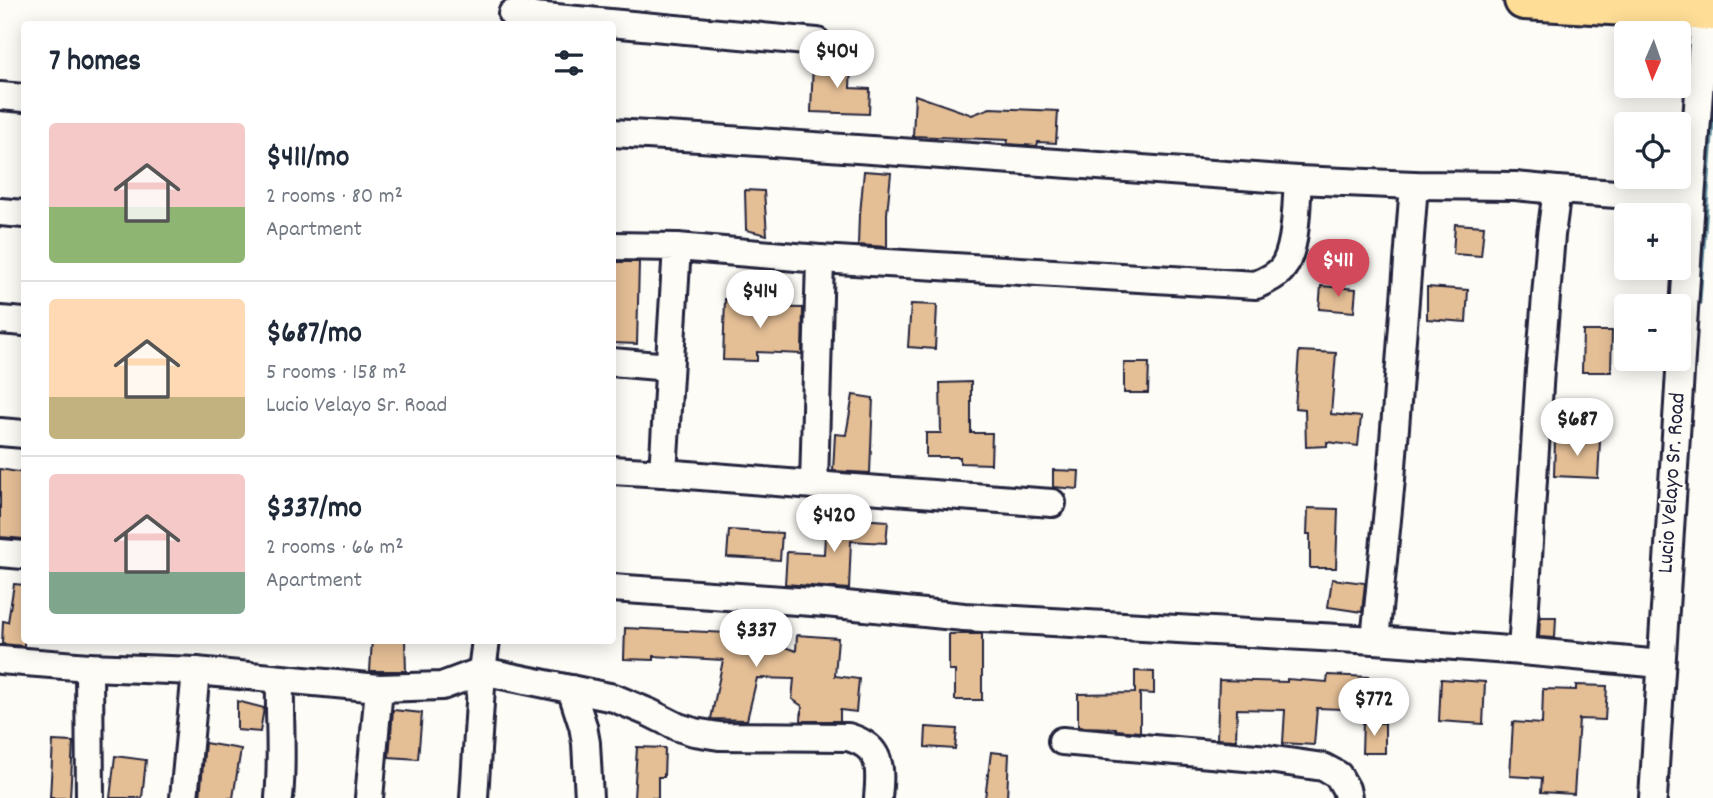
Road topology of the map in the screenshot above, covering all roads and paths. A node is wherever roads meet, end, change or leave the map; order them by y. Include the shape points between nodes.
1 (1524, 0) edge
2 (1708, 7) edge
3 (513, 13) edge
4 (597, 21) edge
5 (616, 23) edge
6 (817, 42) dead end
7 (0, 96) edge
8 (21, 98) edge
9 (616, 134) edge
10 (1298, 180) junction
11 (1414, 185) junction
12 (1557, 190) junction
13 (1691, 199) junction
14 (0, 212) edge
15 (21, 214) edge
16 (616, 246) edge
17 (677, 247) junction
18 (820, 260) junction
19 (0, 320) edge
20 (21, 322) edge
21 (616, 362) edge
22 (669, 367) junction
23 (0, 432) edge
24 (21, 434) edge
25 (616, 470) edge
26 (663, 473) junction
27 (814, 485) junction
28 (1052, 503) dead end
29 (0, 554) edge
30 (21, 555) edge
31 (616, 588) edge
32 (1375, 639) junction
33 (485, 644) edge
34 (1522, 650) junction
35 (0, 660) edge
36 (1661, 664) junction
37 (89, 667) junction
38 (196, 671) junction
39 (482, 671) junction
40 (280, 680) junction
41 (379, 688) junction
42 (571, 689) junction
43 (1062, 741) dead end
44 (90, 798) edge
45 (184, 798) edge
46 (279, 798) edge
47 (369, 798) edge
48 (474, 798) edge
49 (589, 798) edge
50 (878, 798) edge
51 (1348, 798) edge
52 (1653, 798) edge

1 - 2 highway
2 - 13 street, Lucio Velayo Sr. Road
3 - 4 street
5 - 6 street
7 - 8 street
9 - 10 street
10 - 11 street
10 - 18 street via 1289,260 1272,278 1256,285
11 - 12 street
11 - 32 street
12 - 13 street
12 - 34 street
13 - 36 street, Lucio Velayo Sr. Road
14 - 15 street
16 - 17 street
17 - 18 street
17 - 22 street
18 - 27 street
19 - 20 street
21 - 22 street
22 - 26 street
23 - 24 street
25 - 26 street
26 - 27 street
27 - 28 street
29 - 30 street
31 - 32 street via 964,617
32 - 34 street
33 - 39 street
34 - 36 street
35 - 37 street
36 - 52 street, Lucio Velayo Sr. Road
37 - 38 street
37 - 44 street
38 - 40 street
38 - 45 street
39 - 41 street via 442,686
39 - 42 street
39 - 48 street
40 - 41 street
40 - 46 street
41 - 47 street
42 - 49 street via 586,743
42 - 50 street via 614,698 694,732 863,741 877,761
43 - 51 street via 1323,767 1338,775

